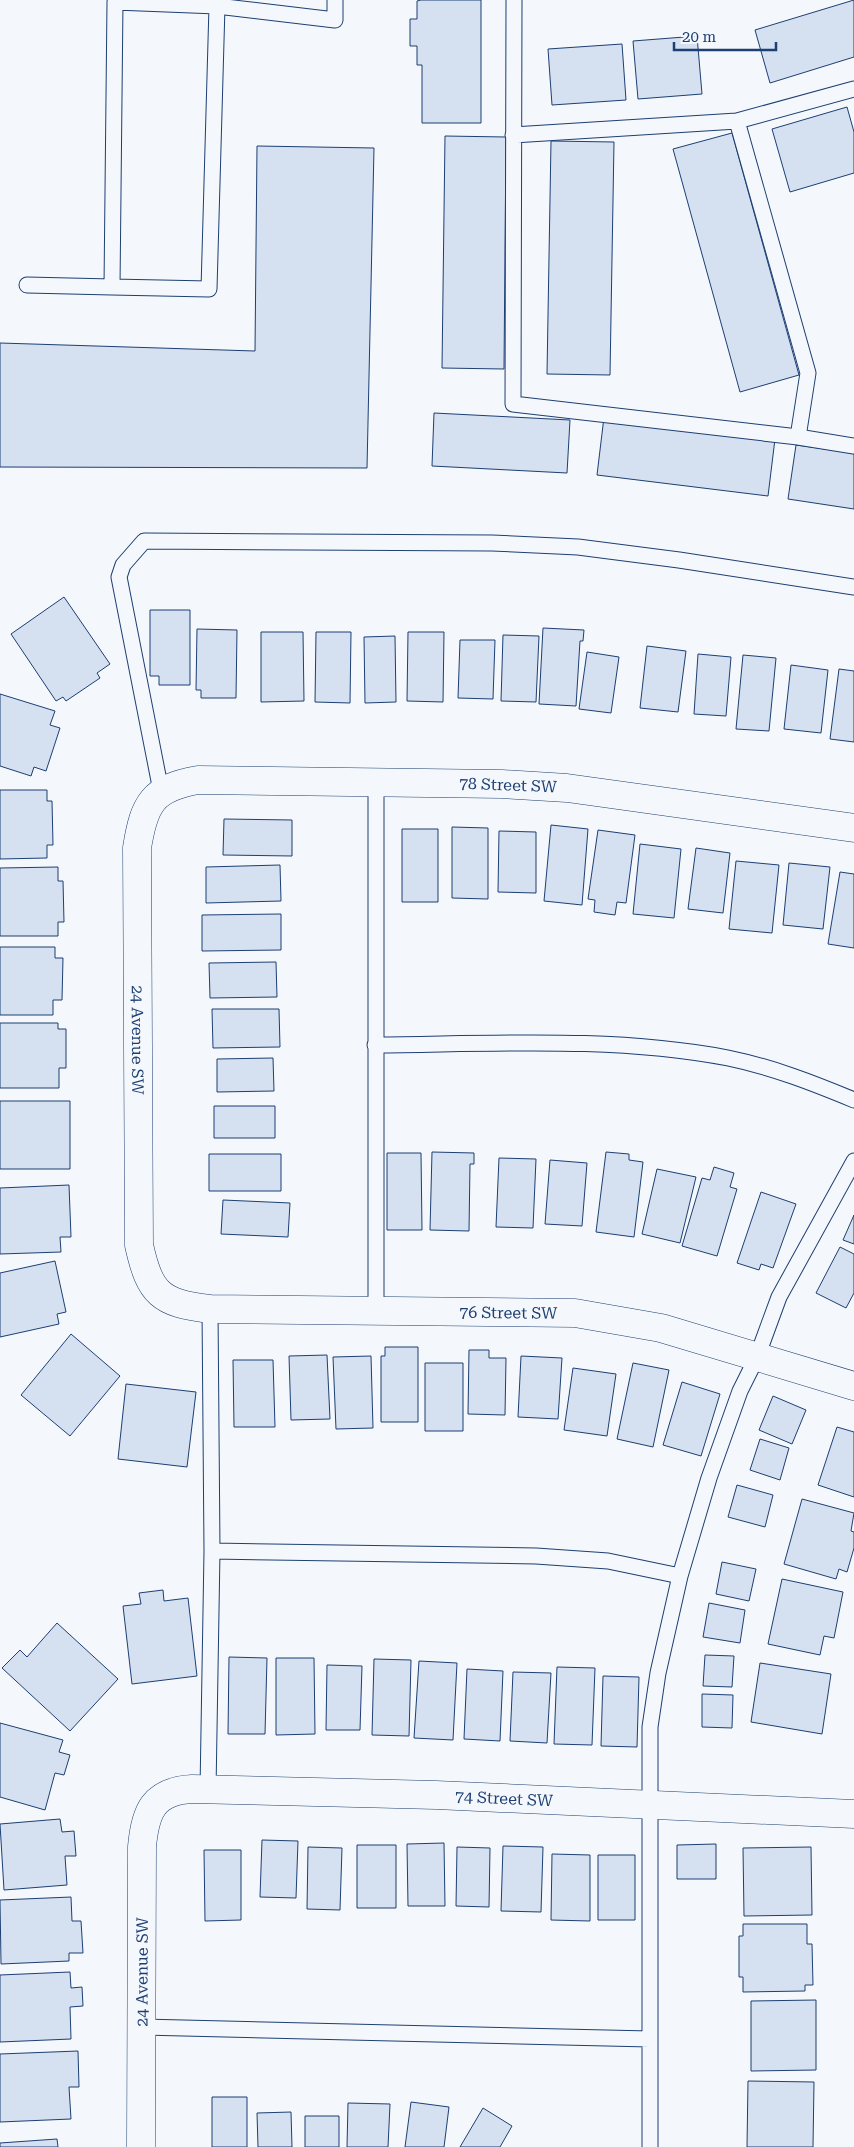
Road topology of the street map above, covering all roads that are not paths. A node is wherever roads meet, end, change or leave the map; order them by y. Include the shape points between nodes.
1 (335, 0) edge
2 (514, 0) edge
3 (217, 6) junction
4 (854, 90) edge
5 (737, 121) junction
6 (513, 135) junction
7 (27, 284) dead end
8 (112, 287) junction
9 (798, 437) junction
10 (854, 446) edge
11 (854, 587) edge
12 (376, 782) junction
13 (161, 791) junction
14 (854, 828) edge
15 (375, 1045) junction
16 (854, 1100) edge
17 (854, 1162) edge
18 (158, 1292) joint
19 (210, 1309) junction
20 (376, 1312) junction
21 (757, 1357) junction
22 (854, 1386) edge
23 (212, 1551) junction
24 (680, 1576) junction
25 (208, 1790) junction
26 (156, 1802) joint
27 (650, 1805) junction
28 (854, 1814) edge
29 (142, 2027) junction
30 (650, 2040) junction
31 (141, 2147) edge
32 (650, 2147) edge

1 - 3 lane via 335,20
2 - 6 lane
3 - 8 lane via 209,289
3 - 8 lane via 115,2
4 - 5 lane
5 - 6 lane
5 - 9 lane via 808,373
6 - 9 lane via 513,404
7 - 8 lane
9 - 10 lane
11 - 13 lane via 578,547 492,543 144,540 123,565 119,578
12 - 13 street, 78 Street SW via 198,780
12 - 14 street, 78 Street SW via 567,788
12 - 15 lane
13 - 18 street, 24 Avenue SW via 146,812 136,848 139,1245 149,1280
15 - 16 lane via 612,1044 728,1058 791,1074
15 - 20 lane
17 - 21 lane via 779,1297
18 - 19 street, 76 Street SW via 171,1301
19 - 20 street, 76 Street SW
19 - 23 lane
20 - 21 street, 76 Street SW via 575,1313 661,1328
21 - 22 street, 76 Street SW
21 - 24 lane via 740,1391 712,1470
23 - 24 lane via 536,1556 608,1561
23 - 25 lane
24 - 27 lane via 658,1673 650,1727
25 - 26 street, 74 Street SW via 177,1790
25 - 27 street, 74 Street SW via 436,1795
26 - 29 street, 24 Avenue SW via 143,1826
27 - 28 street, 74 Street SW
27 - 30 lane
29 - 30 lane
29 - 31 street, 24 Avenue SW
30 - 32 lane

